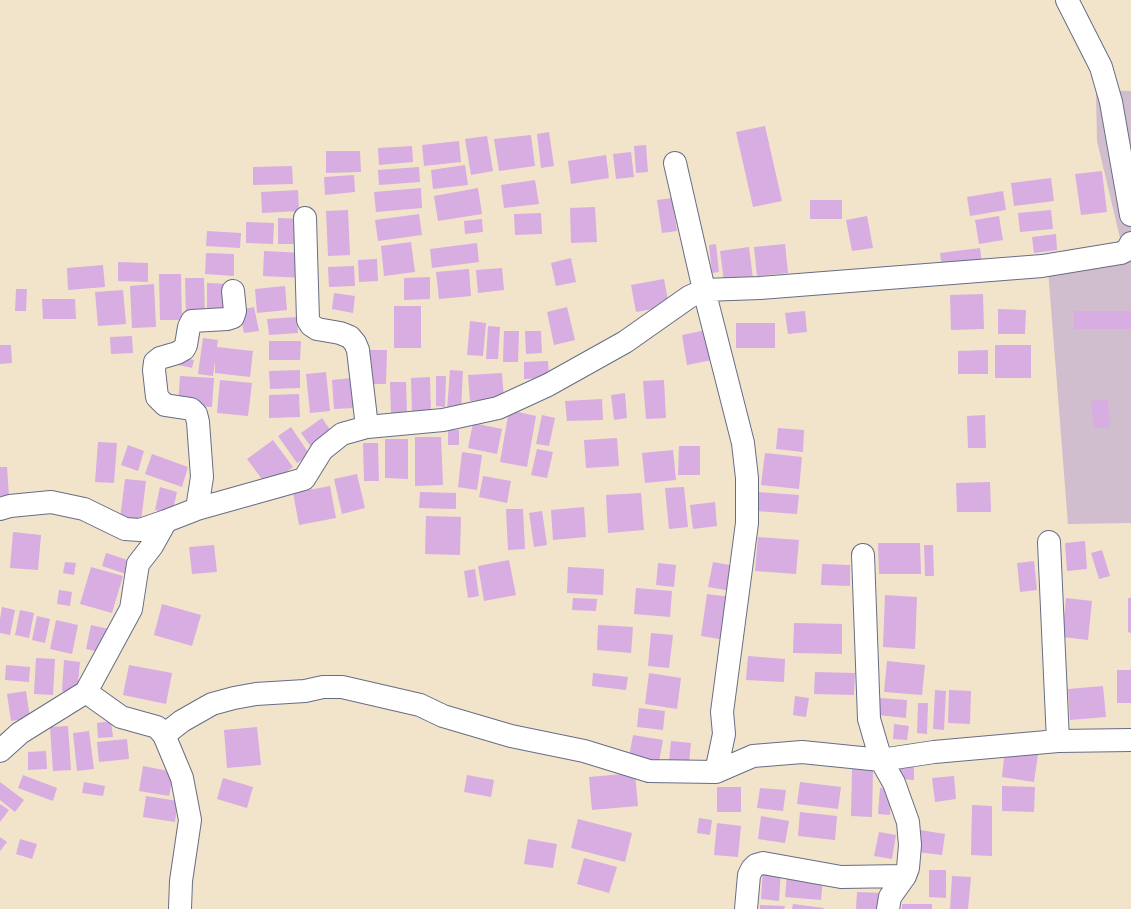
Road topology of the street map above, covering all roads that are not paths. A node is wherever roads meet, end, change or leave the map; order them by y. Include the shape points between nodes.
1 (1067, 0) edge
2 (1126, 158) edge
3 (675, 162) dead end
4 (1131, 215) edge
5 (305, 218) dead end
6 (1131, 243) edge
7 (704, 290) junction
8 (233, 291) dead end
9 (367, 427) junction
10 (0, 509) edge
11 (197, 509) junction
12 (166, 522) junction
13 (1049, 542) dead end
14 (863, 555) dead end
15 (86, 692) junction
16 (164, 735) junction
17 (1131, 740) edge
18 (1058, 741) junction
19 (0, 751) edge
20 (881, 760) junction
21 (716, 772) junction
22 (904, 876) junction
23 (180, 909) edge
24 (746, 909) edge
25 (888, 909) edge

1 - 2 street via 1101,67
2 - 4 street
3 - 7 street
5 - 9 street via 308,320 317,329 340,333 350,337 355,343
6 - 7 street via 1127,250 1121,253 1042,266
7 - 9 street via 689,297 618,346 548,385 498,408 443,420
7 - 21 street via 743,444 747,478 747,523 722,712 724,734
8 - 11 street via 233,317 192,322 184,349 155,362 157,397 165,405 191,409 196,414 202,477
9 - 11 street via 342,434 322,450 304,479
10 - 12 street via 51,502 84,509 125,529 140,530
11 - 12 street
12 - 15 street via 138,564 131,609
13 - 18 street
14 - 20 street via 869,719
15 - 16 street via 121,717 157,727
15 - 19 street via 20,733
16 - 21 street via 212,704 234,698 342,687 420,705 443,716 511,736 584,751 649,771
16 - 23 street via 182,778 190,820 181,881
17 - 18 street
18 - 20 street via 934,752
20 - 21 street via 802,752 753,756
20 - 22 street via 894,783 908,822 910,845 908,868
22 - 24 street via 841,876 762,863 756,865 749,875
22 - 25 street via 890,898

